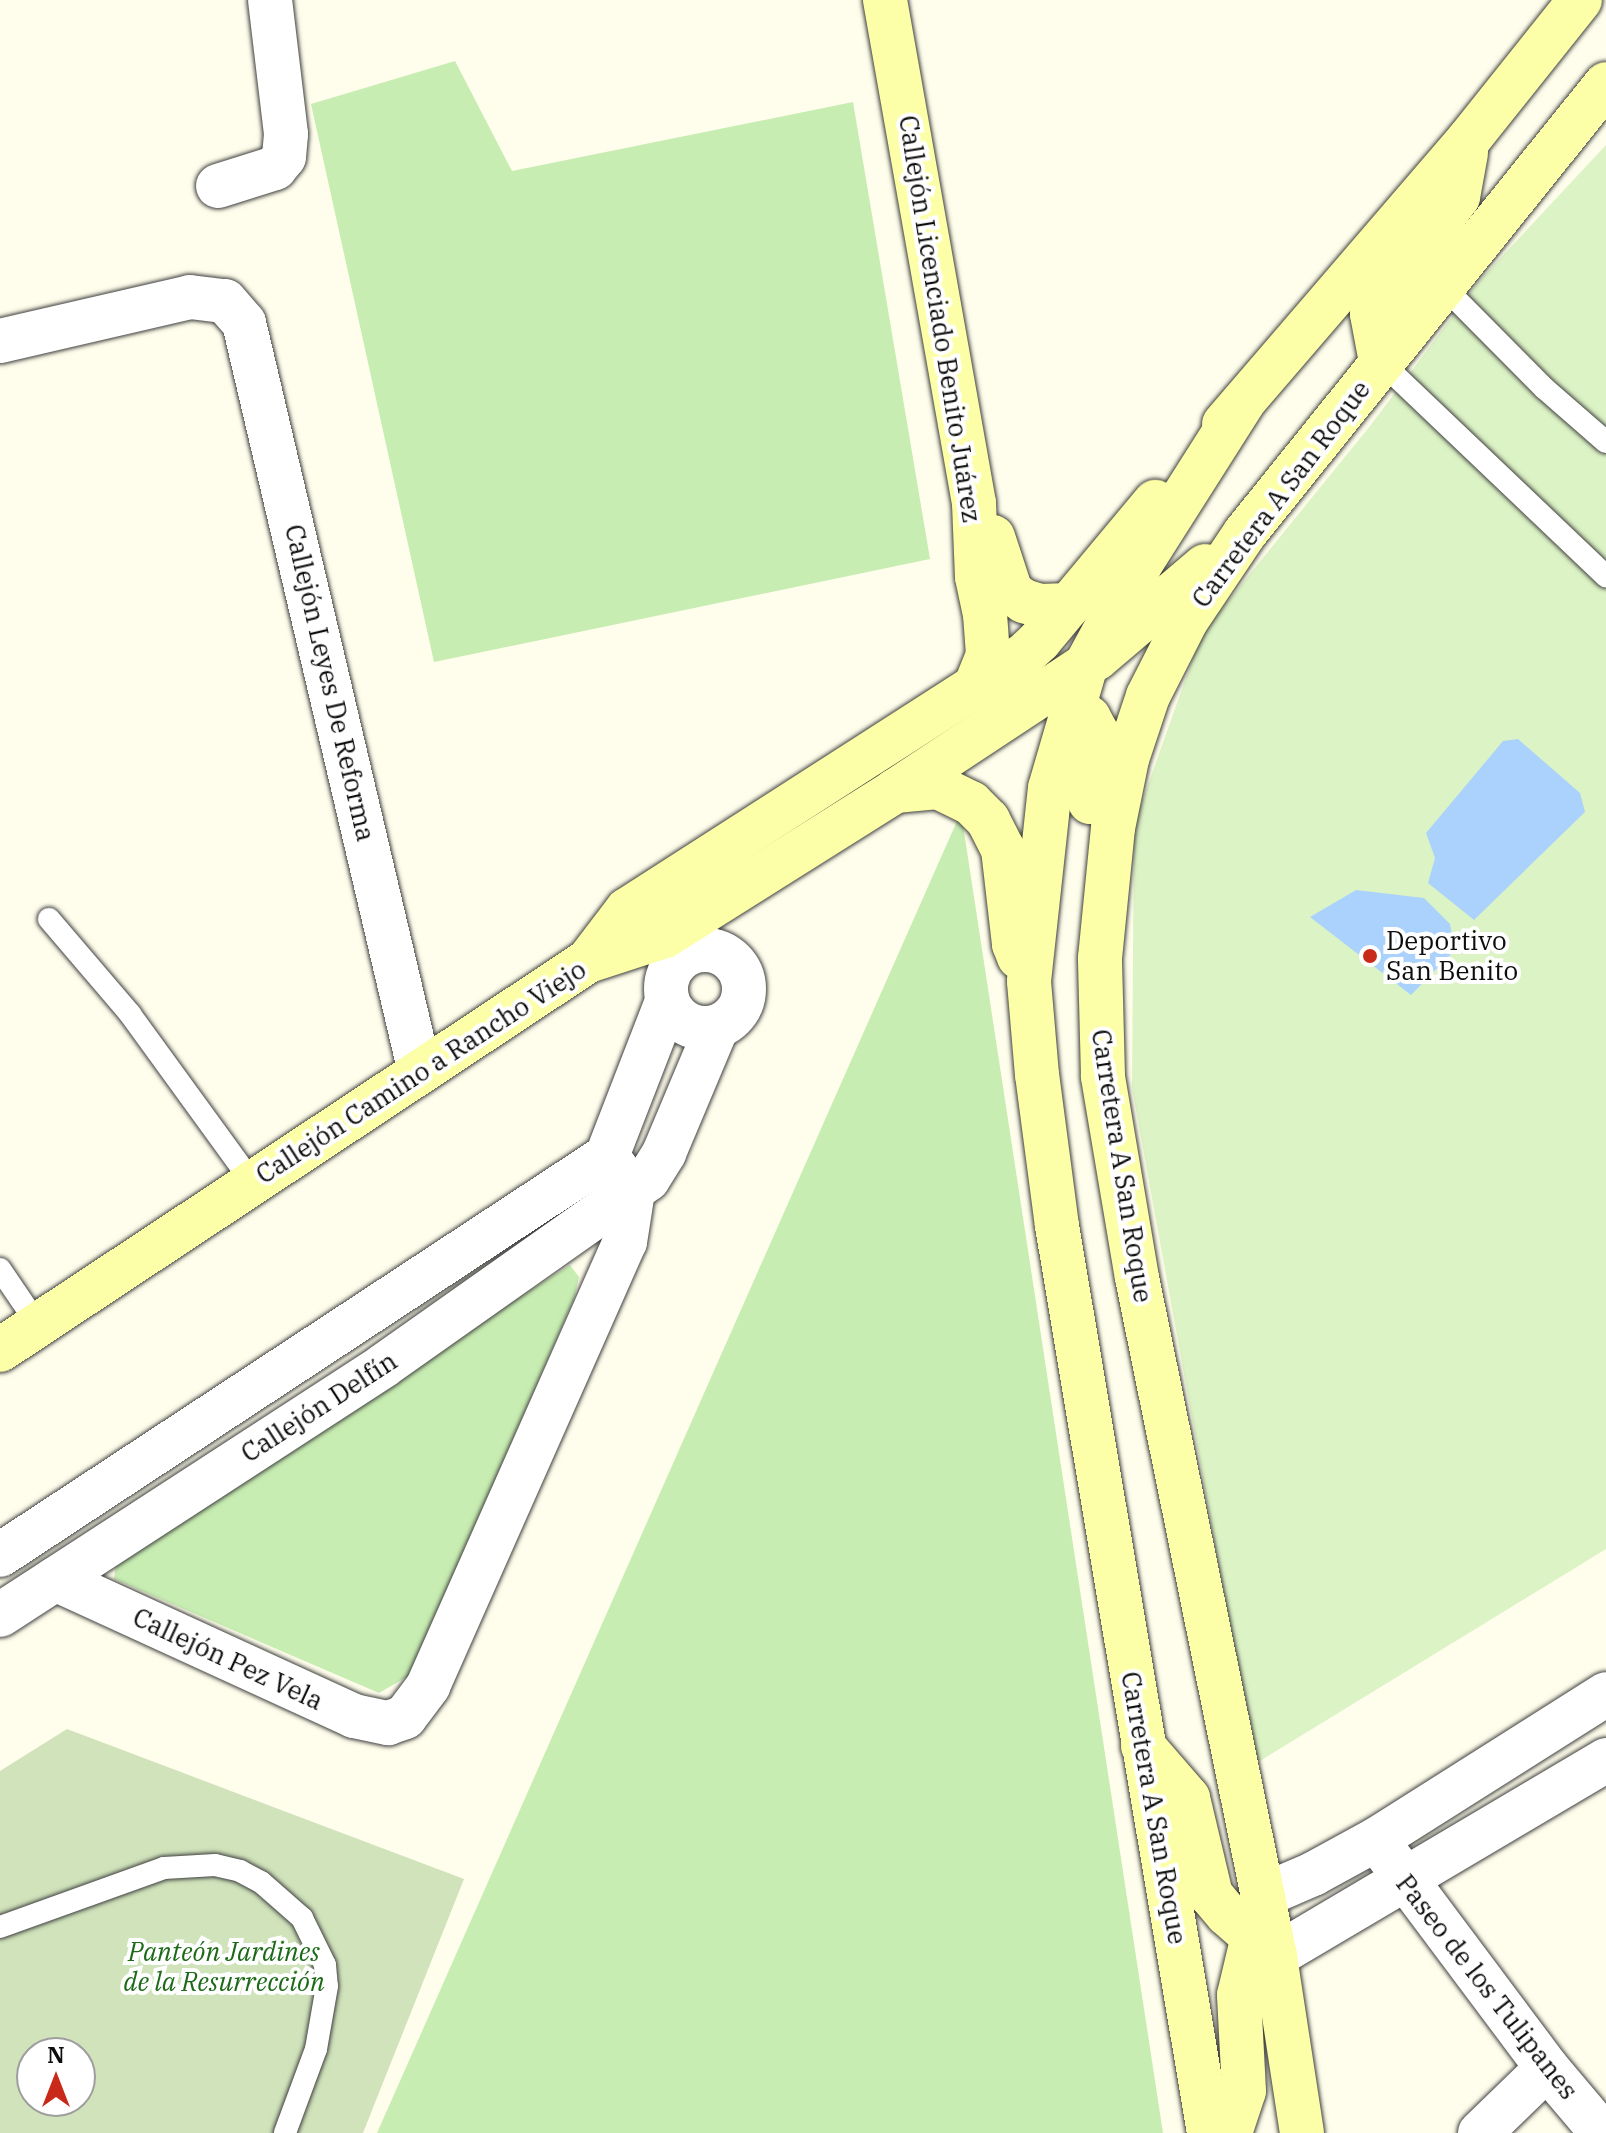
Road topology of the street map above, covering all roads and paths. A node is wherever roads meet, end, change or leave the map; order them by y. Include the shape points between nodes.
1 (270, 0) edge
2 (885, 0) edge
3 (1580, 0) edge
4 (1606, 84) edge
5 (1469, 139) junction
6 (218, 186) dead end
7 (1441, 284) junction
8 (0, 341) edge
9 (1381, 362) junction
10 (1243, 403) junction
11 (1606, 442) edge
12 (974, 503) junction
13 (1245, 533) junction
14 (1606, 576) edge
15 (1069, 605) junction
16 (991, 676) junction
17 (1070, 695) junction
18 (895, 791) junction
19 (732, 897) junction
20 (49, 919) dead end
21 (672, 948) junction
22 (722, 954) junction
23 (1100, 958) junction
24 (588, 961) junction
25 (1029, 981) junction
26 (667, 1001) junction
27 (717, 1027) junction
28 (420, 1072) junction
29 (607, 1156) junction
30 (253, 1183) junction
31 (633, 1191) junction
32 (0, 1269) edge
33 (38, 1325) junction
34 (0, 1350) edge
35 (0, 1555) edge
36 (55, 1579) junction
37 (0, 1615) edge
38 (1591, 1704) edge
39 (1142, 1745) junction
40 (1606, 1758) edge
41 (1377, 1839) junction
42 (1403, 1879) junction
43 (0, 1927) edge
44 (1263, 1930) junction
45 (1547, 2068) junction
46 (285, 2133) edge
47 (1209, 2133) edge
48 (1230, 2133) edge
49 (1302, 2133) edge
50 (1480, 2133) edge
51 (1602, 2133) edge

1 - 6 street via 286,134 284,157 275,168
2 - 12 main road, Callejón Licenciado Benito Juárez
3 - 5 main road
4 - 7 main road
5 - 9 main road via 1458,197 1372,314
5 - 10 main road
7 - 9 main road, Carretera A San Roque
7 - 11 lane
8 - 28 street, Callejón Leyes De Reforma via 171,300 208,297 237,311 250,341
9 - 13 main road, Carretera A San Roque
9 - 14 lane
10 - 15 main road
10 - 17 main road via 1140,565
12 - 15 main road via 997,545 1011,592 1040,606
12 - 16 main road, Callejón Licenciado Benito Juárez via 977,577
13 - 17 main road, Callejón Camino a Rancho Viejo
13 - 23 main road, Carretera A San Roque via 1186,621 1148,696 1127,759 1113,828
15 - 16 main road via 1040,640
16 - 17 main road
16 - 24 main road via 627,910
17 - 18 main road, Callejón Camino a Rancho Viejo
17 - 23 main road via 1089,718 1100,748 1078,887 1081,929
17 - 25 main road, Carretera A San Roque via 1050,788
18 - 19 main road, Callejón Camino a Rancho Viejo
18 - 25 main road via 938,787 971,803 988,820 1003,849 1014,944
19 - 21 main road, Callejón Camino a Rancho Viejo
19 - 22 street
20 - 30 lane via 130,1014
21 - 22 street
21 - 24 main road, Callejón Camino a Rancho Viejo
21 - 26 street
22 - 27 street via 739,970 745,992 736,1014
23 - 44 main road, Carretera A San Roque via 1103,1076 1124,1208
24 - 28 main road, Callejón Camino a Rancho Viejo
25 - 39 main road, Carretera A San Roque via 1057,1226
26 - 27 street via 686,1025
26 - 29 street
27 - 31 street, Callejón Delfín via 664,1153 648,1179
28 - 30 main road, Callejón Camino a Rancho Viejo
29 - 31 street
29 - 35 street, Callejón Delfín
30 - 33 main road, Callejón Camino a Rancho Viejo
31 - 36 street, Callejón Delfín via 383,1366
31 - 36 street, Callejón Pez Vela via 625,1242 428,1686 405,1717 388,1723 354,1716
32 - 33 lane
33 - 34 main road, Callejón Camino a Rancho Viejo
36 - 37 street, Callejón Delfín
38 - 40 street
38 - 41 street
39 - 44 main road via 1188,1798 1211,1895
39 - 47 main road, Carretera A San Roque
40 - 42 street
41 - 42 street, Paseo de los Tulipanes
41 - 44 street via 1313,1874
42 - 44 street
42 - 45 street, Paseo de los Tulipanes
43 - 46 lane via 164,1868 215,1865 261,1882 302,1918 325,1965 327,1986 316,2049
44 - 48 main road via 1239,1995 1244,2091
44 - 49 main road, Carretera A San Roque
45 - 50 street
45 - 51 street, Paseo de los Tulipanes

